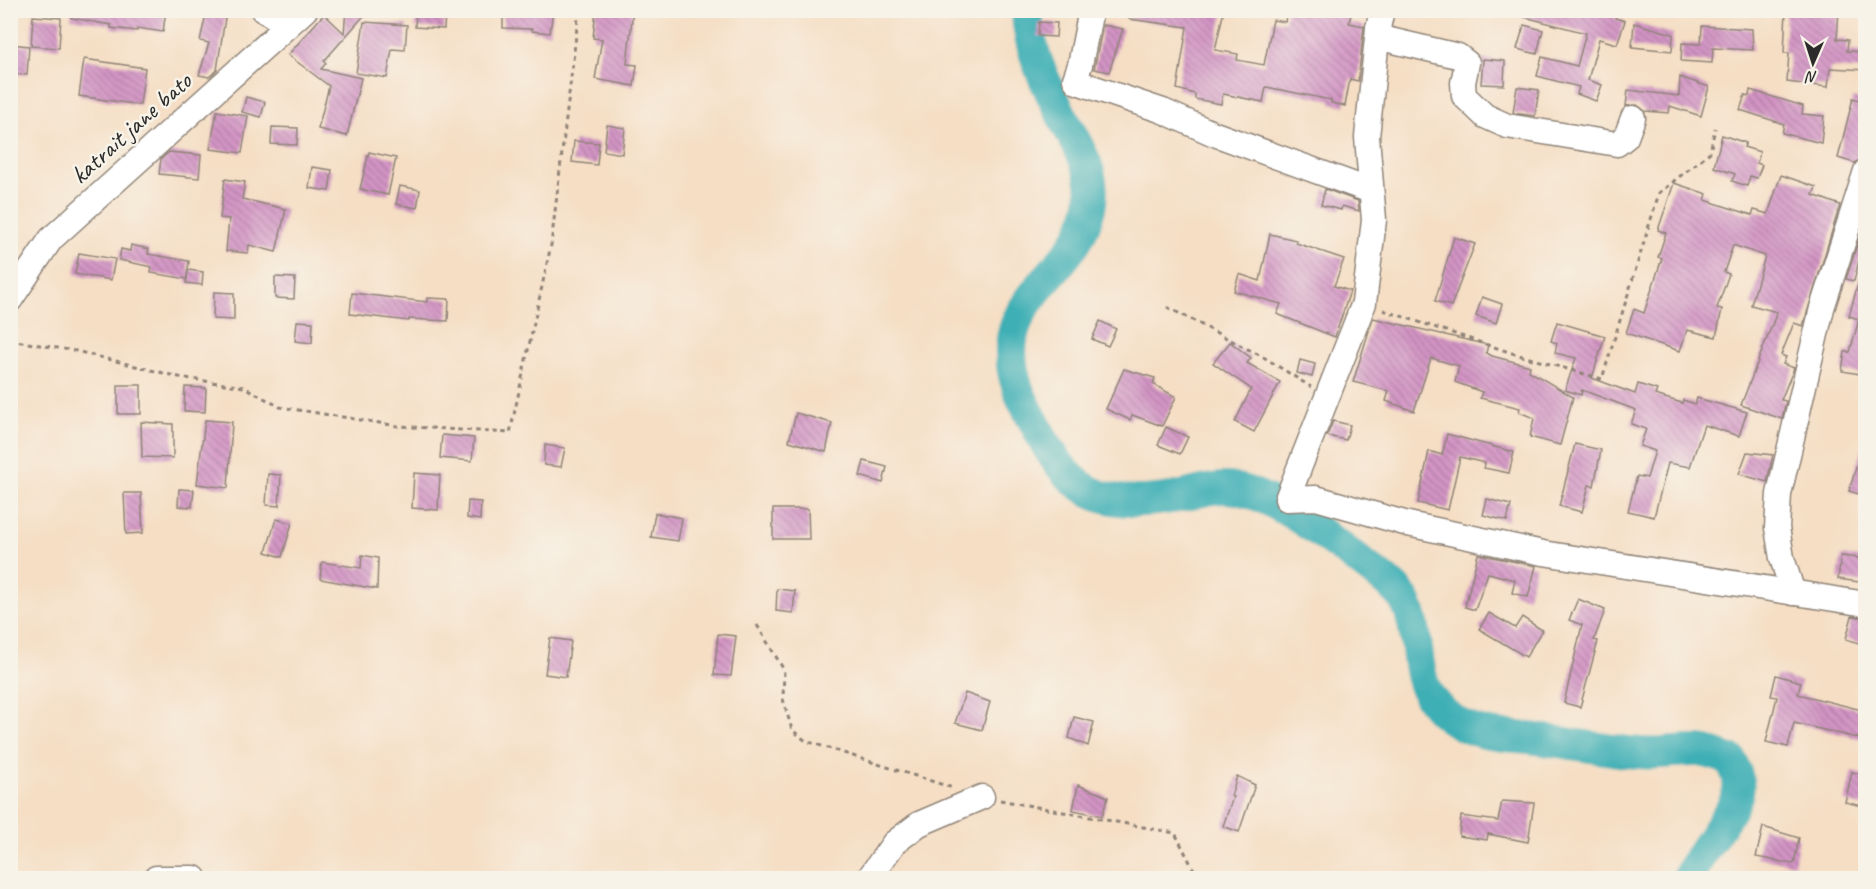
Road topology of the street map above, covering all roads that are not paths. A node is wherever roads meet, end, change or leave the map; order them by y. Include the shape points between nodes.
1 (263, 10) edge
2 (1091, 10) edge
3 (297, 17) edge
4 (1380, 19) edge
5 (1633, 118) dead end
6 (1866, 171) edge
7 (1371, 191) junction
8 (10, 300) edge
9 (1793, 594) junction
10 (1866, 604) edge
11 (982, 797) road end
12 (156, 879) edge
13 (194, 879) edge
14 (869, 879) edge

1 - 3 street
2 - 7 street via 1077,82
3 - 8 street, katrait jane bato via 51,239
4 - 5 street via 1381,38 1458,56 1467,63 1464,96 1485,116 1507,126 1617,144 1626,137
4 - 7 street via 1367,137
6 - 9 street via 1822,308 1779,494 1777,528
7 - 9 street via 1374,220 1364,303 1287,500 1316,498 1408,524 1543,553
9 - 10 street
11 - 14 street via 918,824 894,843
12 - 13 street

